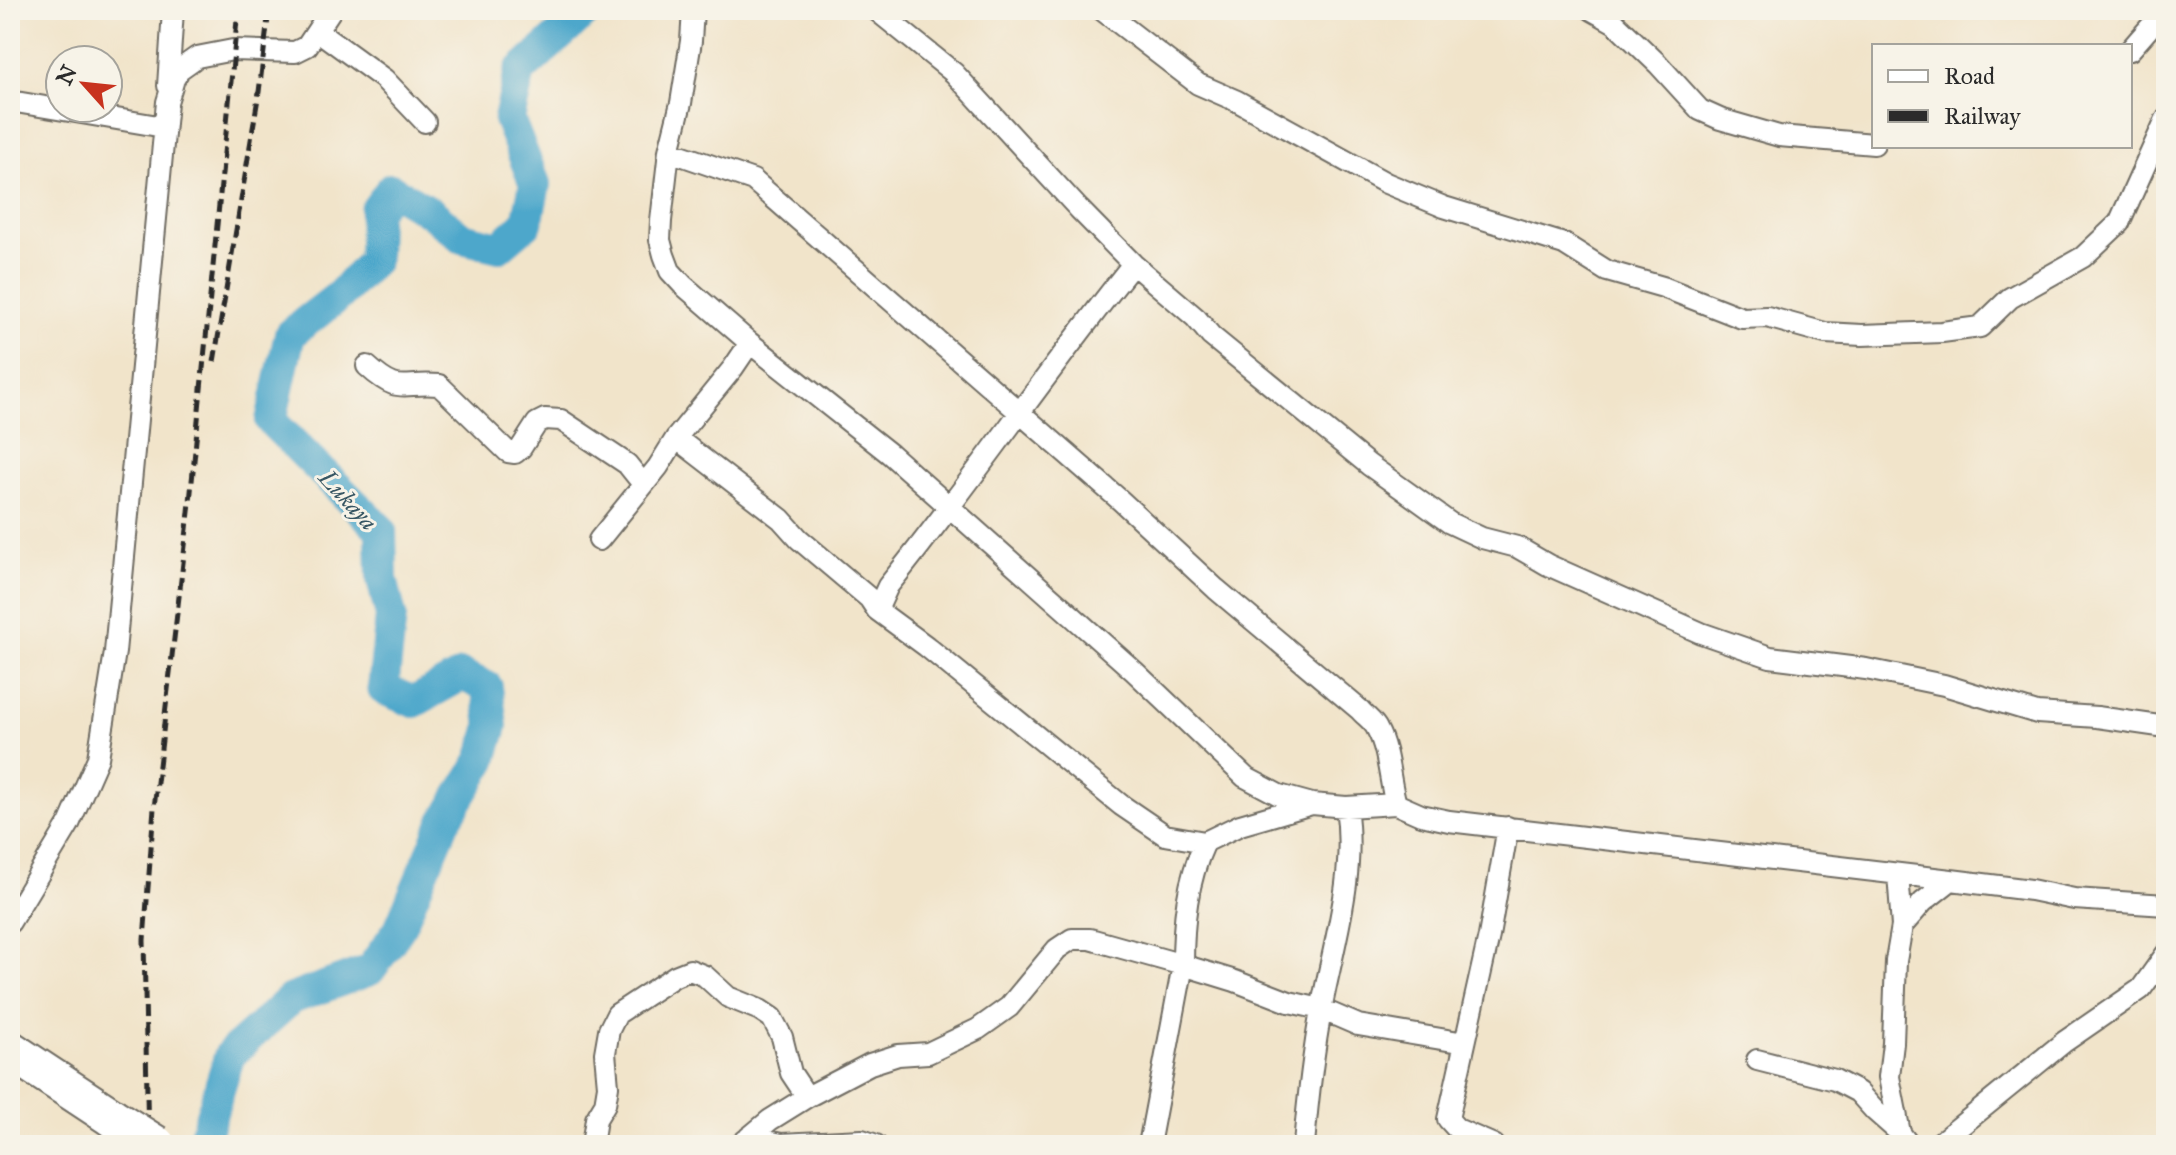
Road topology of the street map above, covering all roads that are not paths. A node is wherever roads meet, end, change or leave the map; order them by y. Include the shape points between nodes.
1 (173, 10) edge
2 (331, 10) edge
3 (693, 10) edge
4 (876, 10) edge
5 (1102, 10) edge
6 (1592, 10) edge
7 (2165, 10) edge
8 (318, 31) junction
9 (2132, 48) edge
10 (10, 101) edge
11 (167, 102) junction
12 (2166, 119) edge
13 (425, 122) dead end
14 (164, 127) junction
15 (1872, 144) edge
16 (669, 151) junction
17 (1133, 264) junction
18 (750, 343) junction
19 (367, 366) dead end
20 (1020, 415) junction
21 (676, 438) junction
22 (643, 484) junction
23 (949, 507) junction
24 (599, 540) dead end
25 (877, 610) junction
26 (2166, 727) edge
27 (1312, 804) junction
28 (1396, 804) junction
29 (1346, 807) junction
30 (1508, 827) junction
31 (1205, 842) junction
32 (1898, 874) junction
33 (1951, 880) junction
34 (2166, 905) edge
35 (10, 922) edge
36 (1902, 926) junction
37 (2166, 954) edge
38 (1183, 965) junction
39 (1321, 1009) junction
40 (1465, 1043) junction
41 (10, 1050) edge
42 (1757, 1060) dead end
43 (807, 1097) junction
44 (1904, 1139) edge
45 (749, 1142) edge
46 (156, 1145) edge
47 (592, 1145) edge
48 (876, 1145) edge
49 (1149, 1145) edge
50 (1304, 1145) edge
51 (1494, 1145) edge
52 (1937, 1145) edge

1 - 11 street
2 - 8 street
3 - 16 street
4 - 17 street via 954,73
5 - 12 street via 1198,84 1386,183 1564,244 1607,271 1742,318 1767,317 1825,333 1980,327 2010,298 2083,257 2119,223
6 - 15 street via 1615,23 1700,110 1779,136
7 - 9 street
8 - 11 street via 295,52 233,50 197,57 180,69
8 - 13 street via 384,79
10 - 14 street
11 - 14 street
14 - 35 street via 115,652 98,758 69,824
16 - 18 street via 660,240 670,271
16 - 20 street via 753,180
17 - 20 street via 1070,341
17 - 26 street via 1211,336 1369,465 1450,523 1482,538 1517,547 1701,633 1770,657 1897,676 2037,713
18 - 21 street
18 - 23 street via 851,420
19 - 22 street via 385,382 406,388 439,385 508,452 521,448 537,423 561,420 627,464
20 - 23 street
20 - 28 street via 1377,727
21 - 22 street
21 - 25 street via 781,519
22 - 24 street
23 - 25 street via 888,586
23 - 27 street via 1245,777
25 - 31 street via 1121,805 1165,835
27 - 29 street
27 - 31 street via 1240,825
28 - 29 street
28 - 30 street via 1449,821
29 - 39 street via 1349,869
30 - 32 street
30 - 40 street
31 - 38 street via 1193,869
32 - 33 street
32 - 36 street
33 - 34 street via 2074,899
33 - 36 street
36 - 44 street via 1889,1077
37 - 52 street via 2141,989 2064,1042
38 - 39 street
38 - 43 street via 1090,939 1072,939 1057,949 1009,1007 978,1029 928,1053 870,1064
38 - 49 street
39 - 40 street via 1358,1025
39 - 50 street
40 - 51 street via 1448,1119 1457,1129
41 - 46 highway, bridge
42 - 44 street via 1835,1080 1858,1092
43 - 45 street
43 - 47 street via 791,1073 772,1018 728,997 690,970 617,1014 605,1053 605,1104 596,1119
45 - 48 street via 862,1140

